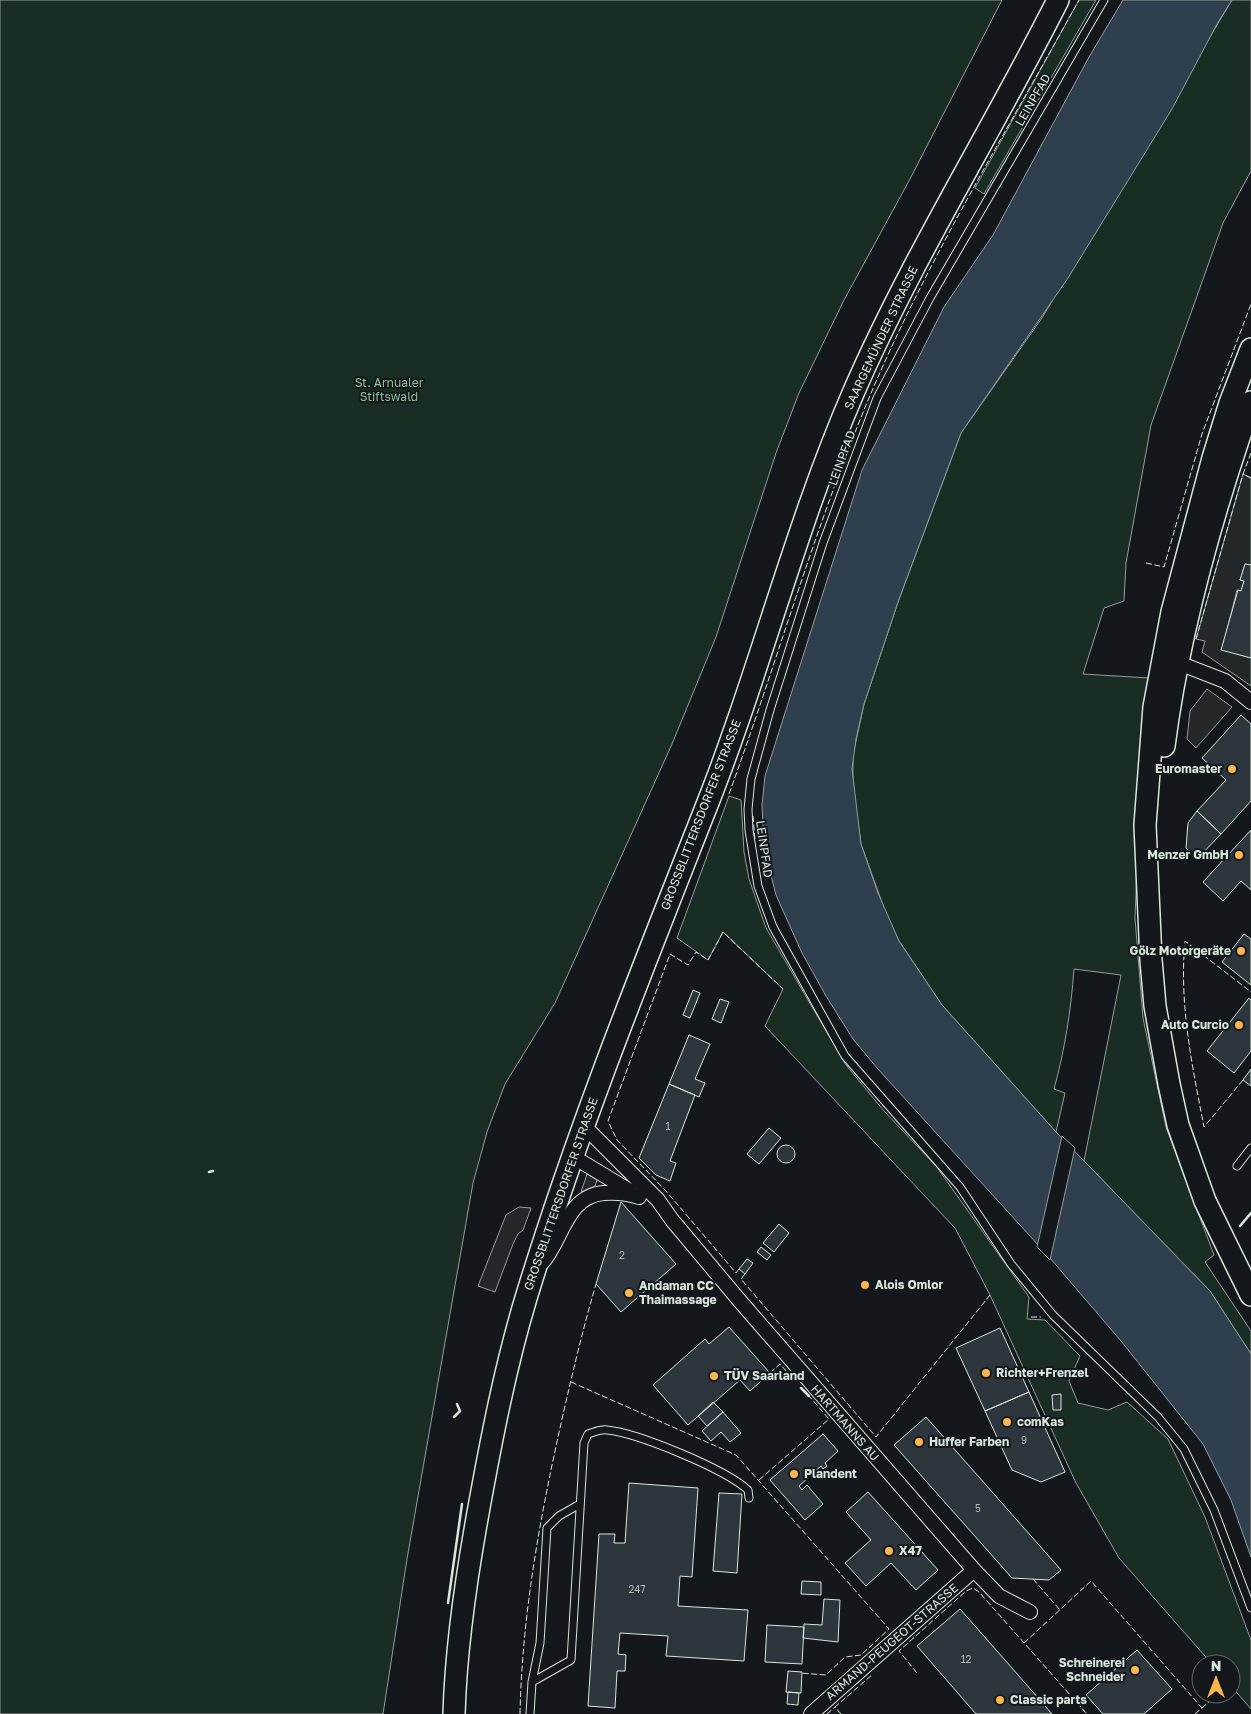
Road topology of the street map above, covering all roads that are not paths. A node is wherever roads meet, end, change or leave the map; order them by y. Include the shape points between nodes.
1 (1058, 0) edge
2 (1104, 0) edge
3 (1251, 349) edge
4 (1251, 402) edge
5 (1170, 660) junction
6 (746, 696) joint
7 (1251, 702) edge
8 (582, 1124) junction
9 (1251, 1148) edge
10 (572, 1156) junction
11 (1237, 1166) dead end
12 (639, 1197) junction
13 (672, 1220) junction
14 (536, 1269) junction
15 (1251, 1295) edge
16 (749, 1498) dead end
17 (580, 1504) junction
18 (974, 1570) junction
19 (1251, 1608) edge
20 (1030, 1612) dead end
21 (532, 1682) junction
22 (454, 1714) edge
23 (530, 1714) edge
24 (811, 1714) edge

1 - 6 main road, SAARGEMÜNDER STRASSE via 929,238 854,391 822,471
2 - 19 lane, LEINPFAD via 930,298 876,398 823,543 770,710 748,796 750,837 758,886 773,927 850,1064 955,1181 1011,1264 1053,1315 1158,1418 1184,1449 1214,1510
3 - 5 main road via 1213,458 1172,612
4 - 5 main road
5 - 7 street via 1225,682
5 - 15 main road via 1167,724 1149,883 1155,1006 1178,1125 1205,1200
6 - 8 main road, GROSSBLITTERSDORFER STRASSE via 719,775
8 - 10 main road, GROSSBLITTERSDORFER STRASSE
8 - 13 street, HARTMANNS AU via 646,1187
9 - 11 lane
10 - 12 street, HARTMANNS AU
10 - 14 main road, GROSSBLITTERSDORFER STRASSE
12 - 13 street, HARTMANNS AU
12 - 14 street, HARTMANNS AU via 618,1192 584,1199 574,1208 550,1254
13 - 18 street, HARTMANNS AU
14 - 22 main road, GROSSBLITTERSDORFER STRASSE via 515,1337 489,1453 464,1603
16 - 17 lane via 748,1490 742,1484 712,1468 658,1445 606,1430 588,1434 584,1443
17 - 21 lane via 559,1516 548,1528 540,1643
17 - 21 lane via 571,1660
18 - 20 street, HARTMANNS AU via 999,1596
18 - 24 street, ARMAND-PEUGEOT-STRASSE
21 - 23 lane

